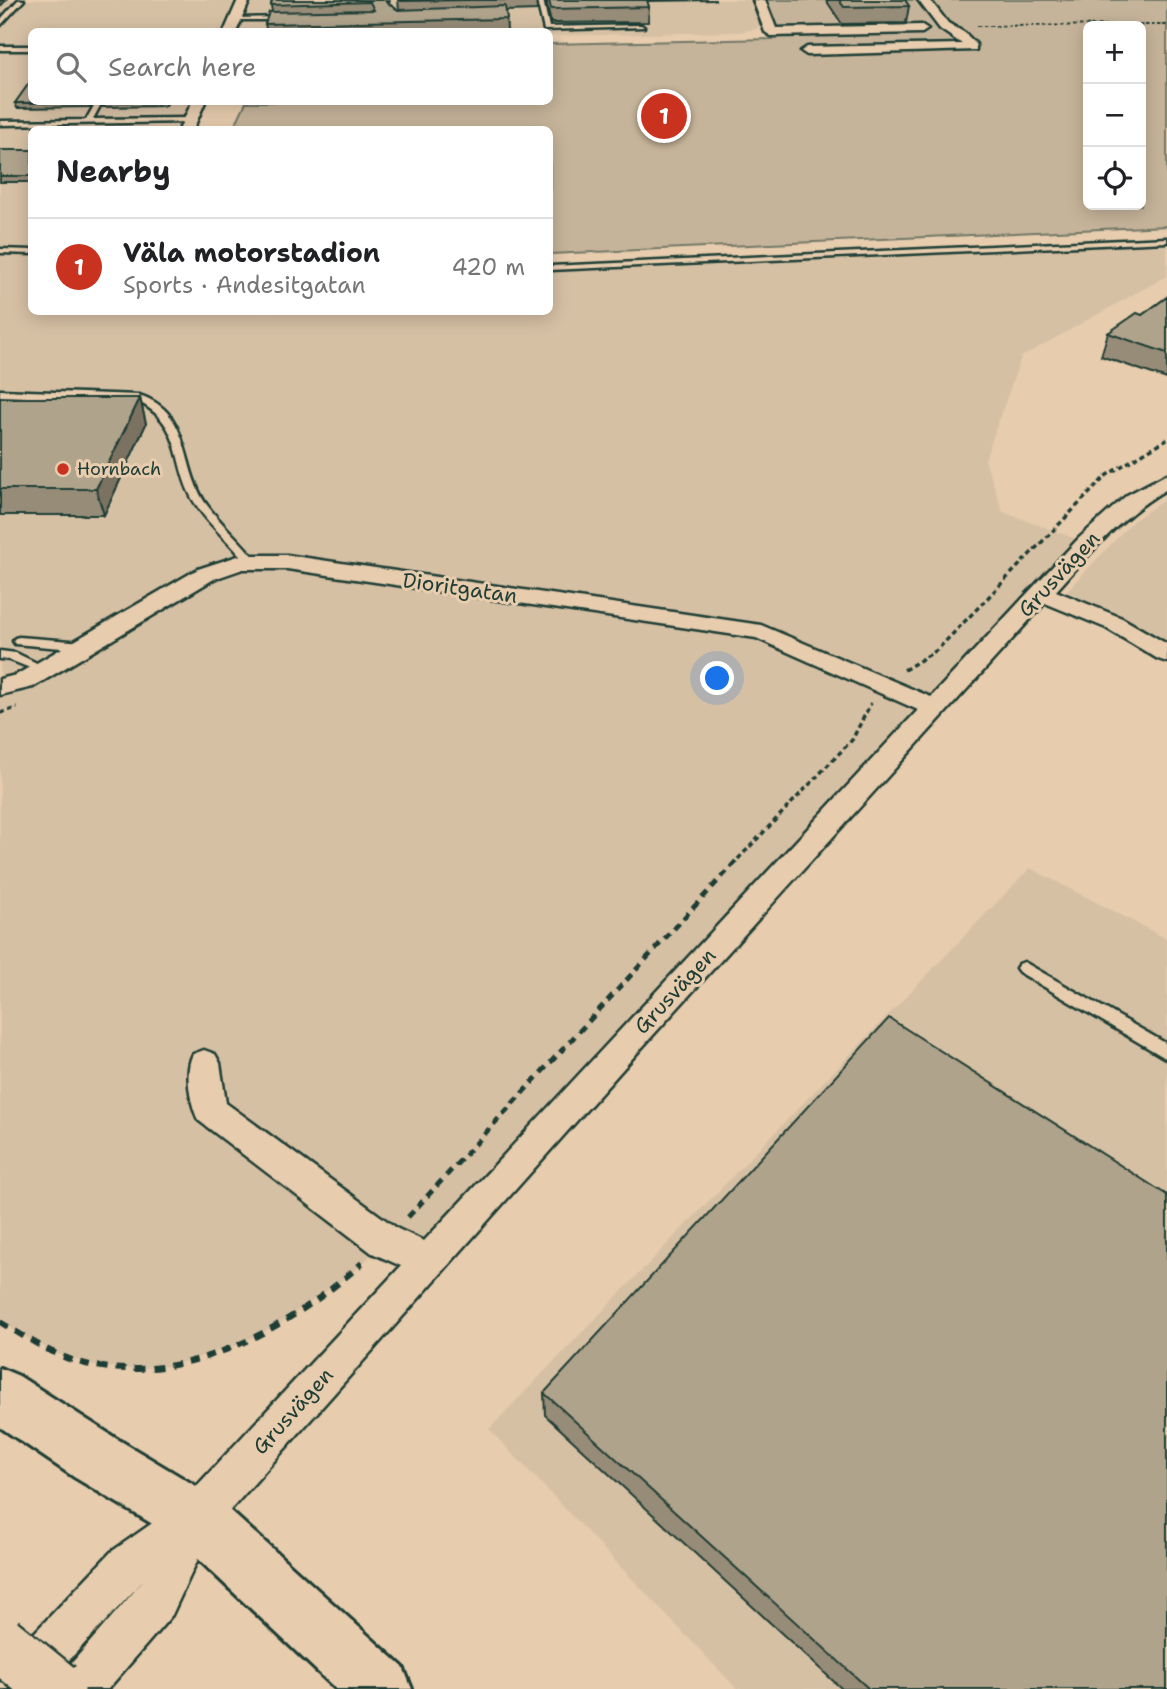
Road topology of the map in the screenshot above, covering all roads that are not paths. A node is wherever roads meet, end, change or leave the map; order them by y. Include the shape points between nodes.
1 (21, 0) edge
2 (245, 0) edge
3 (759, 0) edge
4 (924, 0) edge
5 (540, 1) edge
6 (553, 2) edge
7 (288, 19) edge
8 (0, 24) edge
9 (232, 26) edge
10 (641, 27) edge
11 (546, 28) edge
12 (553, 29) edge
13 (948, 29) junction
14 (0, 48) edge
15 (28, 48) edge
16 (807, 51) dead end
17 (97, 105) edge
18 (197, 105) edge
19 (89, 121) junction
20 (0, 122) edge
21 (188, 126) edge
22 (28, 131) edge
23 (0, 132) edge
24 (1167, 240) edge
25 (0, 251) edge
26 (28, 252) edge
27 (553, 268) edge
28 (0, 393) edge
29 (1167, 480) edge
30 (251, 562) junction
31 (1042, 593) junction
32 (19, 641) dead end
33 (86, 647) junction
34 (1167, 654) edge
35 (0, 655) edge
36 (44, 670) junction
37 (0, 687) edge
38 (935, 708) junction
39 (1024, 968) dead end
40 (1167, 1052) edge
41 (205, 1063) dead end
42 (428, 1261) junction
43 (0, 1395) edge
44 (197, 1518) junction
45 (0, 1643) edge
46 (12, 1689) edge
47 (57, 1689) edge
48 (79, 1689) edge
49 (381, 1689) edge

1 - 8 lane
2 - 9 street
3 - 13 street via 771,32
4 - 13 street
5 - 6 lane
5 - 11 lane
7 - 9 lane
10 - 12 lane
13 - 16 street via 972,47
14 - 15 lane
17 - 19 lane
18 - 21 street
19 - 20 lane
19 - 21 lane
22 - 23 lane
24 - 27 lane
25 - 26 lane
28 - 30 lane via 139,398 157,404 172,422 201,504
29 - 31 street, Grusvägen via 1114,515
30 - 33 street, Dioritgatan via 206,574
30 - 38 street, Dioritgatan via 287,562 761,632
31 - 34 street via 1114,623
31 - 38 street, Grusvägen
32 - 33 lane
33 - 36 street, Dioritgatan
35 - 36 lane
36 - 37 street, Dioritgatan
38 - 42 street, Grusvägen
39 - 40 lane
41 - 42 street via 210,1110 385,1241
42 - 44 street, Grusvägen
43 - 44 main road
44 - 46 street, Grusvägen via 126,1567
44 - 48 street, Grusvägen via 157,1600
44 - 49 main road
45 - 47 main road, bridge

